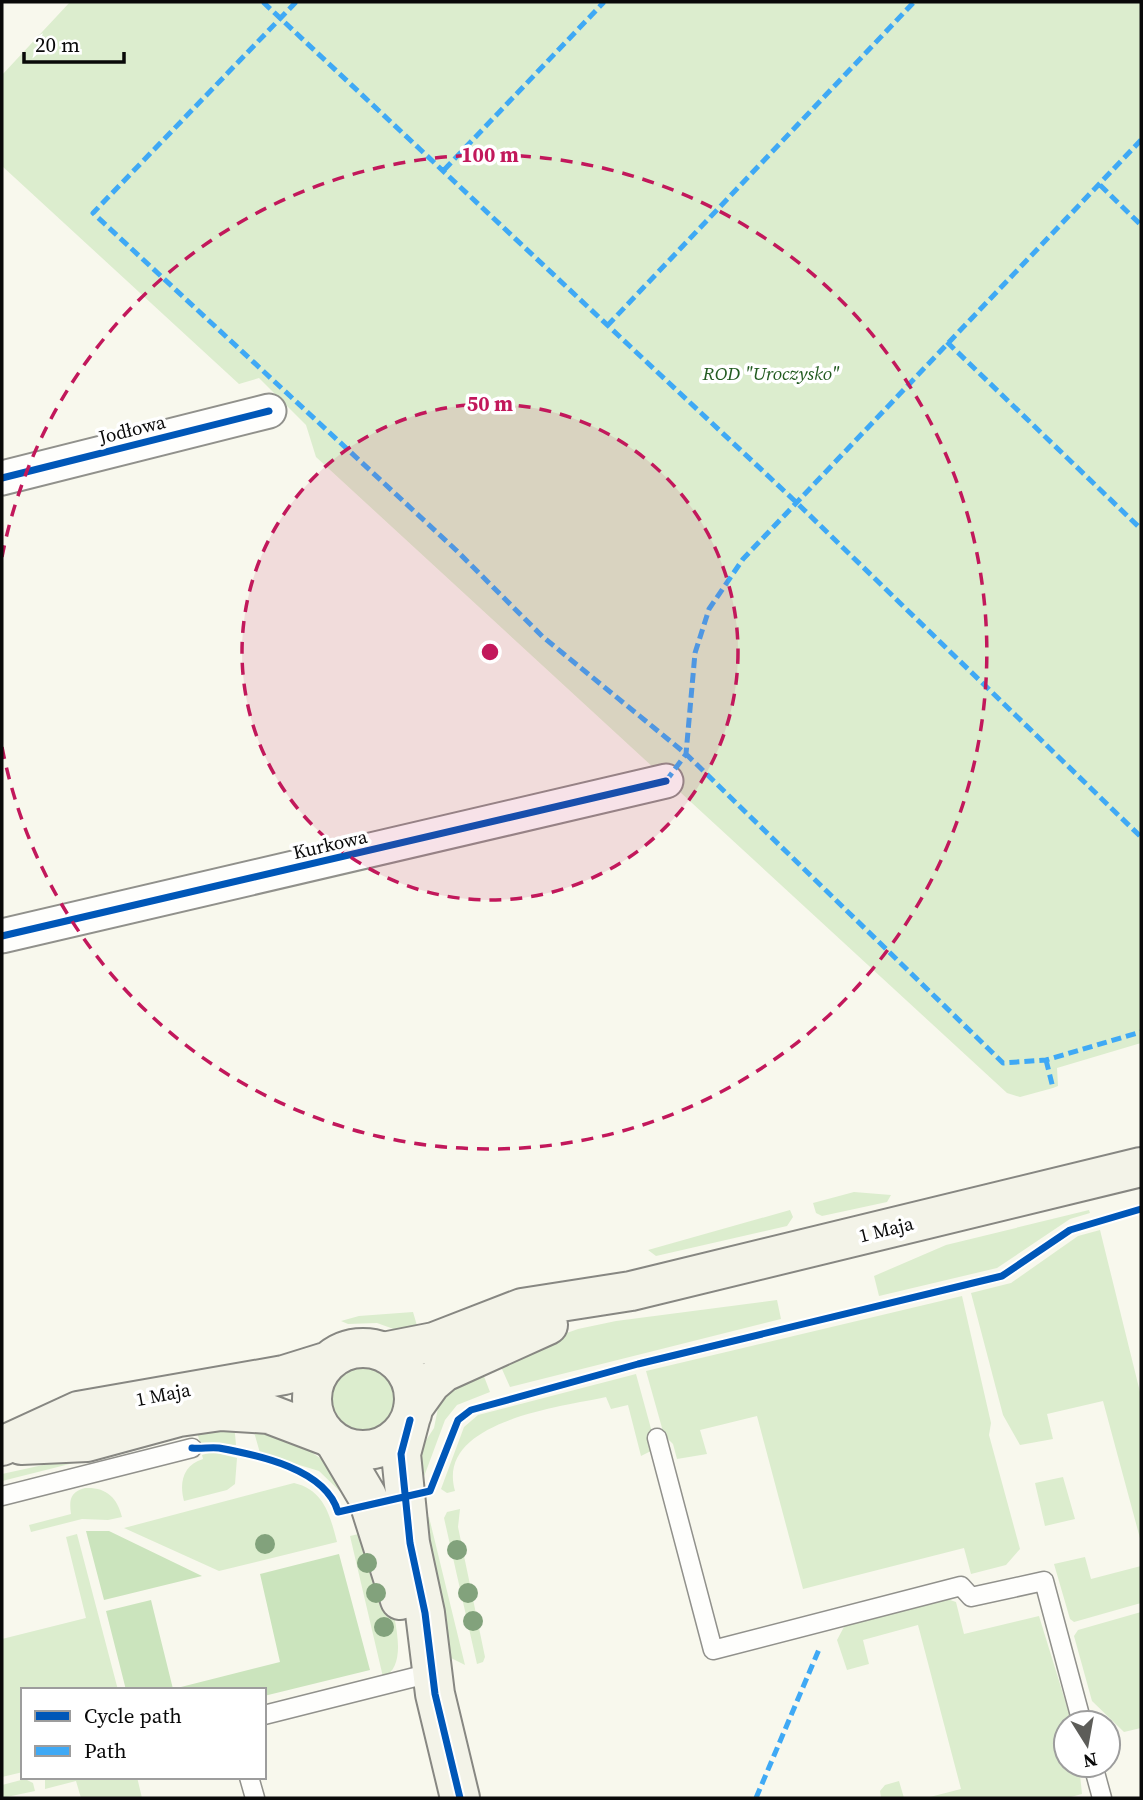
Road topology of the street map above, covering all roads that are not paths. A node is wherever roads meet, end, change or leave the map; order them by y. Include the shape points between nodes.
1 (269, 411) dead end
2 (2, 478) edge
3 (666, 780) dead end
4 (2, 936) edge
5 (1141, 1167) edge
6 (631, 1291) junction
7 (383, 1352) junction
8 (329, 1361) junction
9 (412, 1414) junction
10 (657, 1438) dead end
11 (331, 1439) junction
12 (2, 1446) edge
13 (192, 1448) dead end
14 (2, 1496) edge
15 (431, 1684) junction
16 (1078, 1709) edge
17 (266, 1715) edge
18 (250, 1779) edge
19 (1097, 1779) edge
20 (255, 1798) edge
21 (460, 1798) edge
22 (1102, 1798) edge

1 - 2 street, Jodłowa
3 - 4 street, Kurkowa
5 - 6 main road, 1 Maja
6 - 7 main road, 1 Maja via 522,1308 434,1342
6 - 9 main road, 1 Maja via 525,1333 444,1372 431,1383
7 - 8 main road via 355,1349
7 - 9 main road via 407,1373 414,1396
8 - 11 main road via 313,1393 316,1418
8 - 12 main road, 1 Maja via 284,1375 78,1411
9 - 11 main road via 401,1433 384,1446 367,1450
9 - 15 main road via 401,1454
10 - 16 lane via 713,1650 961,1586 971,1597 1044,1581
11 - 12 main road, 1 Maja via 269,1414 221,1411 179,1417 87,1442
11 - 15 main road via 367,1496
13 - 14 lane
15 - 17 lane
15 - 21 main road
18 - 20 lane
19 - 22 lane

